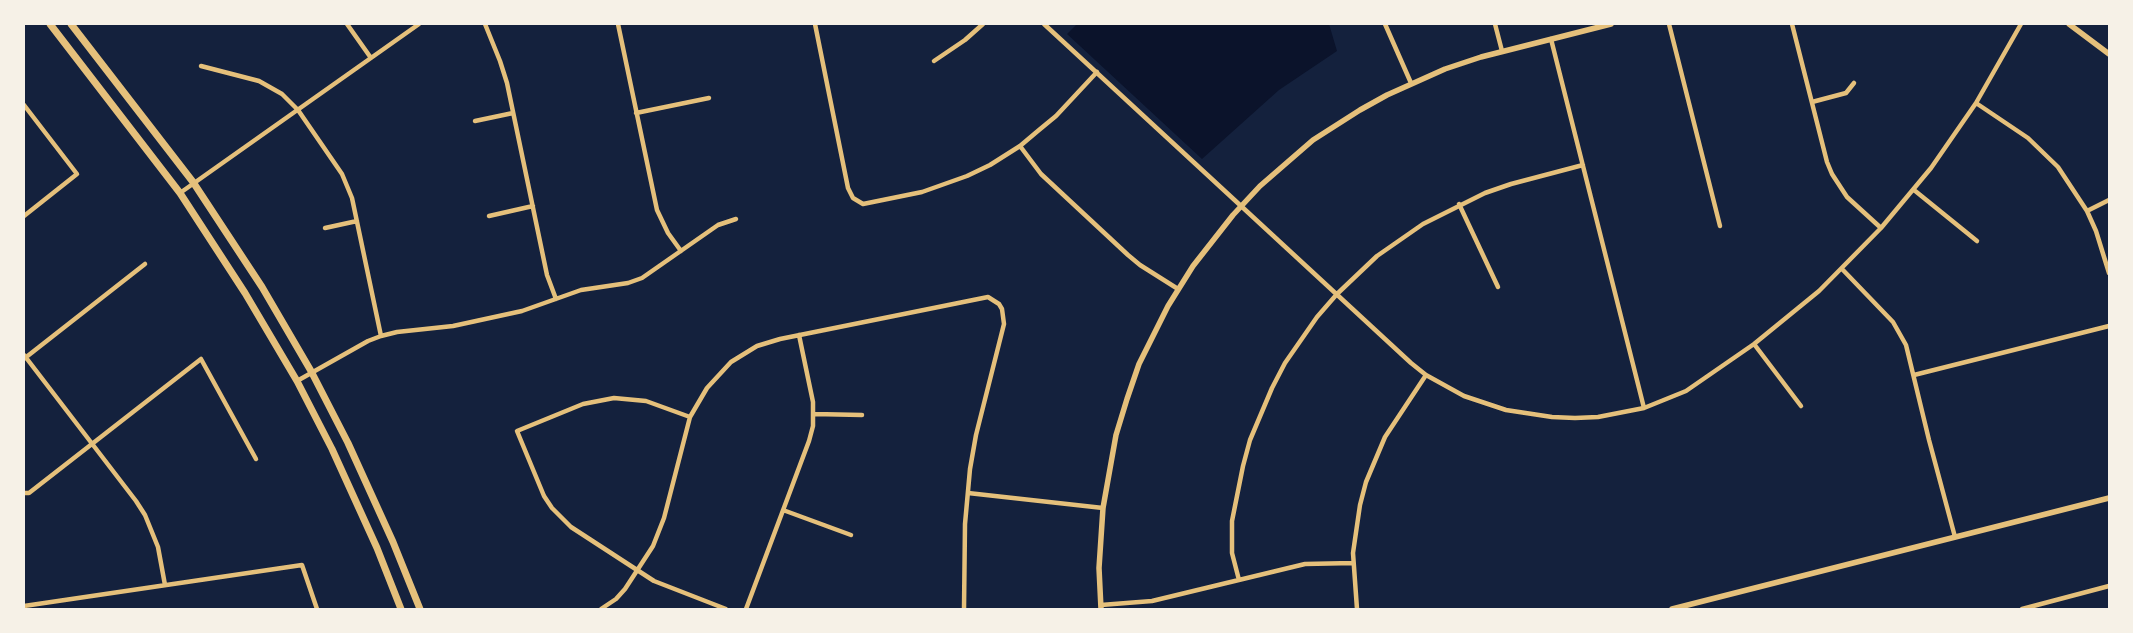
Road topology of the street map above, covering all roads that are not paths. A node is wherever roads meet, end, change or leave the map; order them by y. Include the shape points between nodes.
1 (50, 24) edge
2 (71, 24) edge
3 (347, 24) edge
4 (419, 24) edge
5 (486, 24) edge
6 (618, 24) edge
7 (815, 24) edge
8 (982, 24) edge
9 (1044, 24) edge
10 (1385, 24) edge
11 (1495, 24) edge
12 (1611, 24) edge
13 (1669, 24) edge
14 (1792, 24) edge
15 (2021, 24) edge
16 (2069, 24) edge
17 (1600, 25) edge
18 (1551, 39) junction
19 (1502, 51) junction
20 (2109, 54) edge
21 (371, 58) junction
22 (934, 61) dead end
23 (201, 66) dead end
24 (1097, 72) junction
25 (1411, 83) junction
26 (1854, 83) dead end
27 (709, 98) dead end
28 (1812, 102) junction
29 (1976, 103) junction
30 (24, 105) edge
31 (298, 110) junction
32 (513, 113) junction
33 (636, 113) junction
34 (475, 121) dead end
35 (1020, 146) junction
36 (1583, 165) junction
37 (193, 182) junction
38 (1914, 190) junction
39 (180, 193) junction
40 (2109, 200) edge
41 (1459, 204) junction
42 (533, 206) junction
43 (1241, 206) junction
44 (2087, 212) junction
45 (24, 216) edge
46 (489, 216) dead end
47 (736, 219) dead end
48 (357, 221) junction
49 (1720, 226) dead end
50 (325, 228) dead end
51 (1881, 228) junction
52 (1977, 241) dead end
53 (681, 251) junction
54 (145, 264) dead end
55 (1842, 269) junction
56 (2109, 273) edge
57 (1498, 287) dead end
58 (1178, 289) junction
59 (1337, 294) junction
60 (556, 299) junction
61 (2109, 326) edge
62 (800, 335) junction
63 (381, 336) junction
64 (1754, 344) junction
65 (24, 357) edge
66 (311, 371) junction
67 (1426, 374) junction
68 (1914, 375) junction
69 (297, 381) junction
70 (1801, 406) dead end
71 (1644, 408) junction
72 (814, 414) junction
73 (862, 415) dead end
74 (690, 417) junction
75 (92, 444) junction
76 (256, 460) dead end
77 (968, 492) junction
78 (24, 493) edge
79 (2109, 498) edge
80 (1103, 508) junction
81 (784, 510) junction
82 (851, 535) dead end
83 (1955, 537) junction
84 (1353, 563) junction
85 (637, 572) junction
86 (1239, 580) junction
87 (165, 585) junction
88 (2109, 586) edge
89 (24, 606) edge
90 (1101, 607) edge
91 (317, 609) edge
92 (401, 609) edge
93 (420, 609) edge
94 (601, 609) edge
95 (726, 609) edge
96 (746, 609) edge
97 (964, 609) edge
98 (1357, 609) edge
99 (1672, 609) edge
100 (2022, 609) edge

1 - 39 main road
2 - 37 main road
3 - 21 street
4 - 21 street
5 - 32 street via 500,61
6 - 33 street
7 - 35 street via 848,188 856,202 872,203 940,186 975,172
8 - 22 street
9 - 24 street
10 - 25 street
11 - 19 street
12 - 17 street
13 - 49 street
14 - 28 street
15 - 29 street
16 - 20 street
17 - 18 street
18 - 19 street
18 - 36 street
19 - 25 street
21 - 31 street
23 - 31 street via 272,87
24 - 35 street via 1056,116
24 - 43 street
25 - 43 street via 1313,140
26 - 28 street via 1846,93
27 - 33 street
28 - 51 street via 1832,174 1847,197
29 - 38 street
29 - 44 street via 2044,152 2070,183
30 - 45 street via 77,174
31 - 37 street
31 - 48 street via 342,174
32 - 34 street
32 - 42 street
33 - 53 street via 657,210
35 - 58 street via 1041,174 1128,255
36 - 41 street via 1511,184
36 - 71 street
37 - 39 street
37 - 66 main road via 258,281
38 - 51 street
38 - 52 street
39 - 69 main road via 246,293
40 - 44 street
41 - 57 street
41 - 59 street via 1400,239
42 - 46 street
42 - 60 street via 547,275
43 - 58 street via 1215,236
43 - 59 street
44 - 56 street
47 - 53 street via 718,225
48 - 50 street
48 - 63 street
51 - 55 street
53 - 60 street via 642,278 581,290
54 - 65 street
55 - 64 street
55 - 68 street via 1894,322 1906,345
58 - 80 street via 1155,330 1126,399 1110,462
59 - 67 street
59 - 86 street via 1311,324 1285,363 1250,440 1232,522 1232,553
60 - 63 street via 522,311 453,326
61 - 68 street
62 - 72 street
62 - 74 street via 757,346 731,362 707,388
62 - 77 street via 983,297 998,304 1004,324 976,435
63 - 66 street
64 - 70 street
64 - 71 street via 1686,391
65 - 75 street
66 - 69 street
66 - 93 main road via 367,483
67 - 71 street via 1470,398 1529,415 1583,418
67 - 84 street via 1397,416 1375,459 1360,505
68 - 83 street
69 - 92 main road via 350,489
72 - 73 street
72 - 81 street via 809,441
74 - 85 street via 659,534
74 - 85 street via 646,401 614,398 582,404 517,431 552,508 571,528
75 - 76 street via 201,359
75 - 78 street
75 - 87 street via 145,515 158,547
77 - 80 street
77 - 97 street
79 - 83 street
80 - 90 street via 1099,568
81 - 82 street
81 - 96 street
83 - 99 street
84 - 86 street via 1305,564
84 - 98 street
85 - 94 street via 616,599
85 - 95 street
86 - 90 street via 1152,602
87 - 89 street
87 - 91 street via 302,565
88 - 100 street

